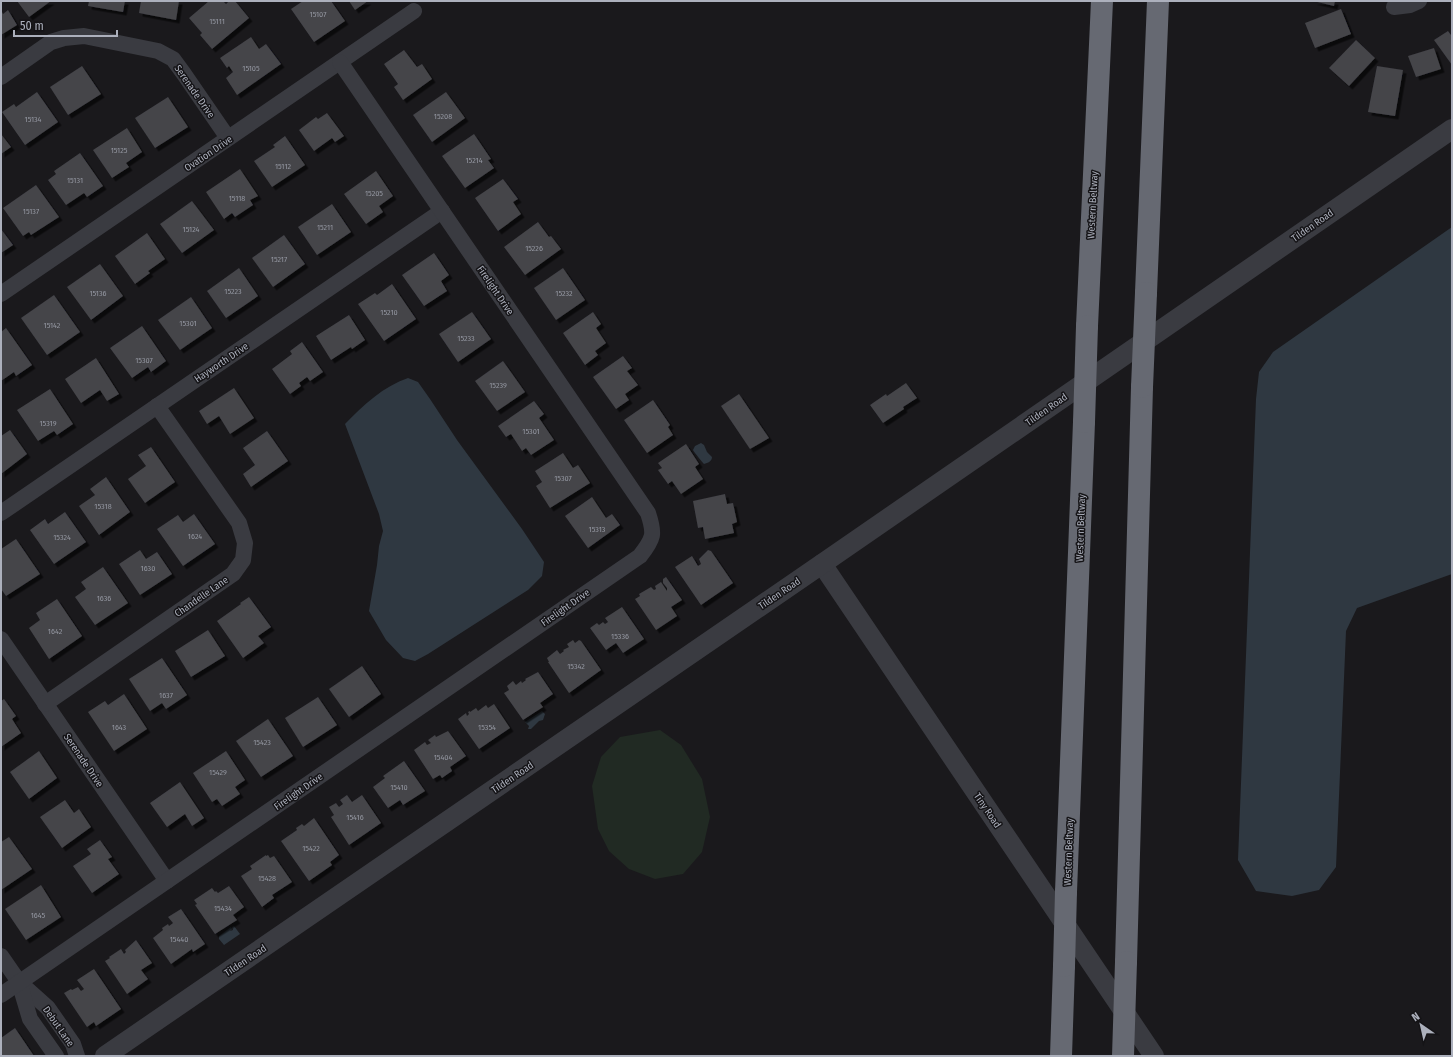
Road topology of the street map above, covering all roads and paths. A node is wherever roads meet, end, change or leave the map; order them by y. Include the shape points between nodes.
1 (1102, 1) edge
2 (1158, 1) edge
3 (1419, 1) edge
4 (1394, 7) dead end
5 (414, 11) dead end
6 (340, 62) junction
7 (1, 77) edge
8 (1452, 129) edge
9 (228, 138) junction
10 (442, 211) junction
11 (1, 294) edge
12 (157, 406) junction
13 (1, 513) edge
14 (822, 564) junction
15 (1, 639) edge
16 (45, 704) junction
17 (167, 881) junction
18 (1, 956) edge
19 (19, 982) junction
20 (1, 995) edge
21 (56, 1019) junction
22 (38, 1031) junction
23 (56, 1056) edge
24 (77, 1056) edge
25 (105, 1056) edge
26 (1061, 1056) edge
27 (1123, 1056) edge
28 (1154, 1056) edge

1 - 26 highway, Western Beltway, bridge via 1087,326
2 - 27 highway, bridge via 1142,387
3 - 4 street
5 - 6 street, Ovation Drive
6 - 9 street, Ovation Drive
6 - 10 street, Firelight Drive
7 - 9 street, Serenade Drive via 51,42 64,38 84,36 158,50 172,59 184,74
8 - 14 street, Tilden Road
9 - 11 street, Ovation Drive
10 - 12 street, Hayworth Drive
10 - 17 street, Firelight Drive via 648,513 653,528 650,543 640,556
12 - 13 street, Hayworth Drive
12 - 16 street, Chandelle Lane via 238,523 245,543 243,560 232,574
14 - 25 street, Tilden Road
14 - 28 street, Tiny Road
15 - 16 street, Serenade Drive
16 - 17 street, Serenade Drive
17 - 19 street, Firelight Drive
18 - 19 street, Debut Lane
19 - 20 street, Firelight Drive
19 - 21 street, Debut Lane via 48,1008
19 - 22 street, Debut Lane via 30,1019
21 - 22 street
21 - 24 street, Debut Lane via 73,1044
22 - 23 street, Debut Lane

